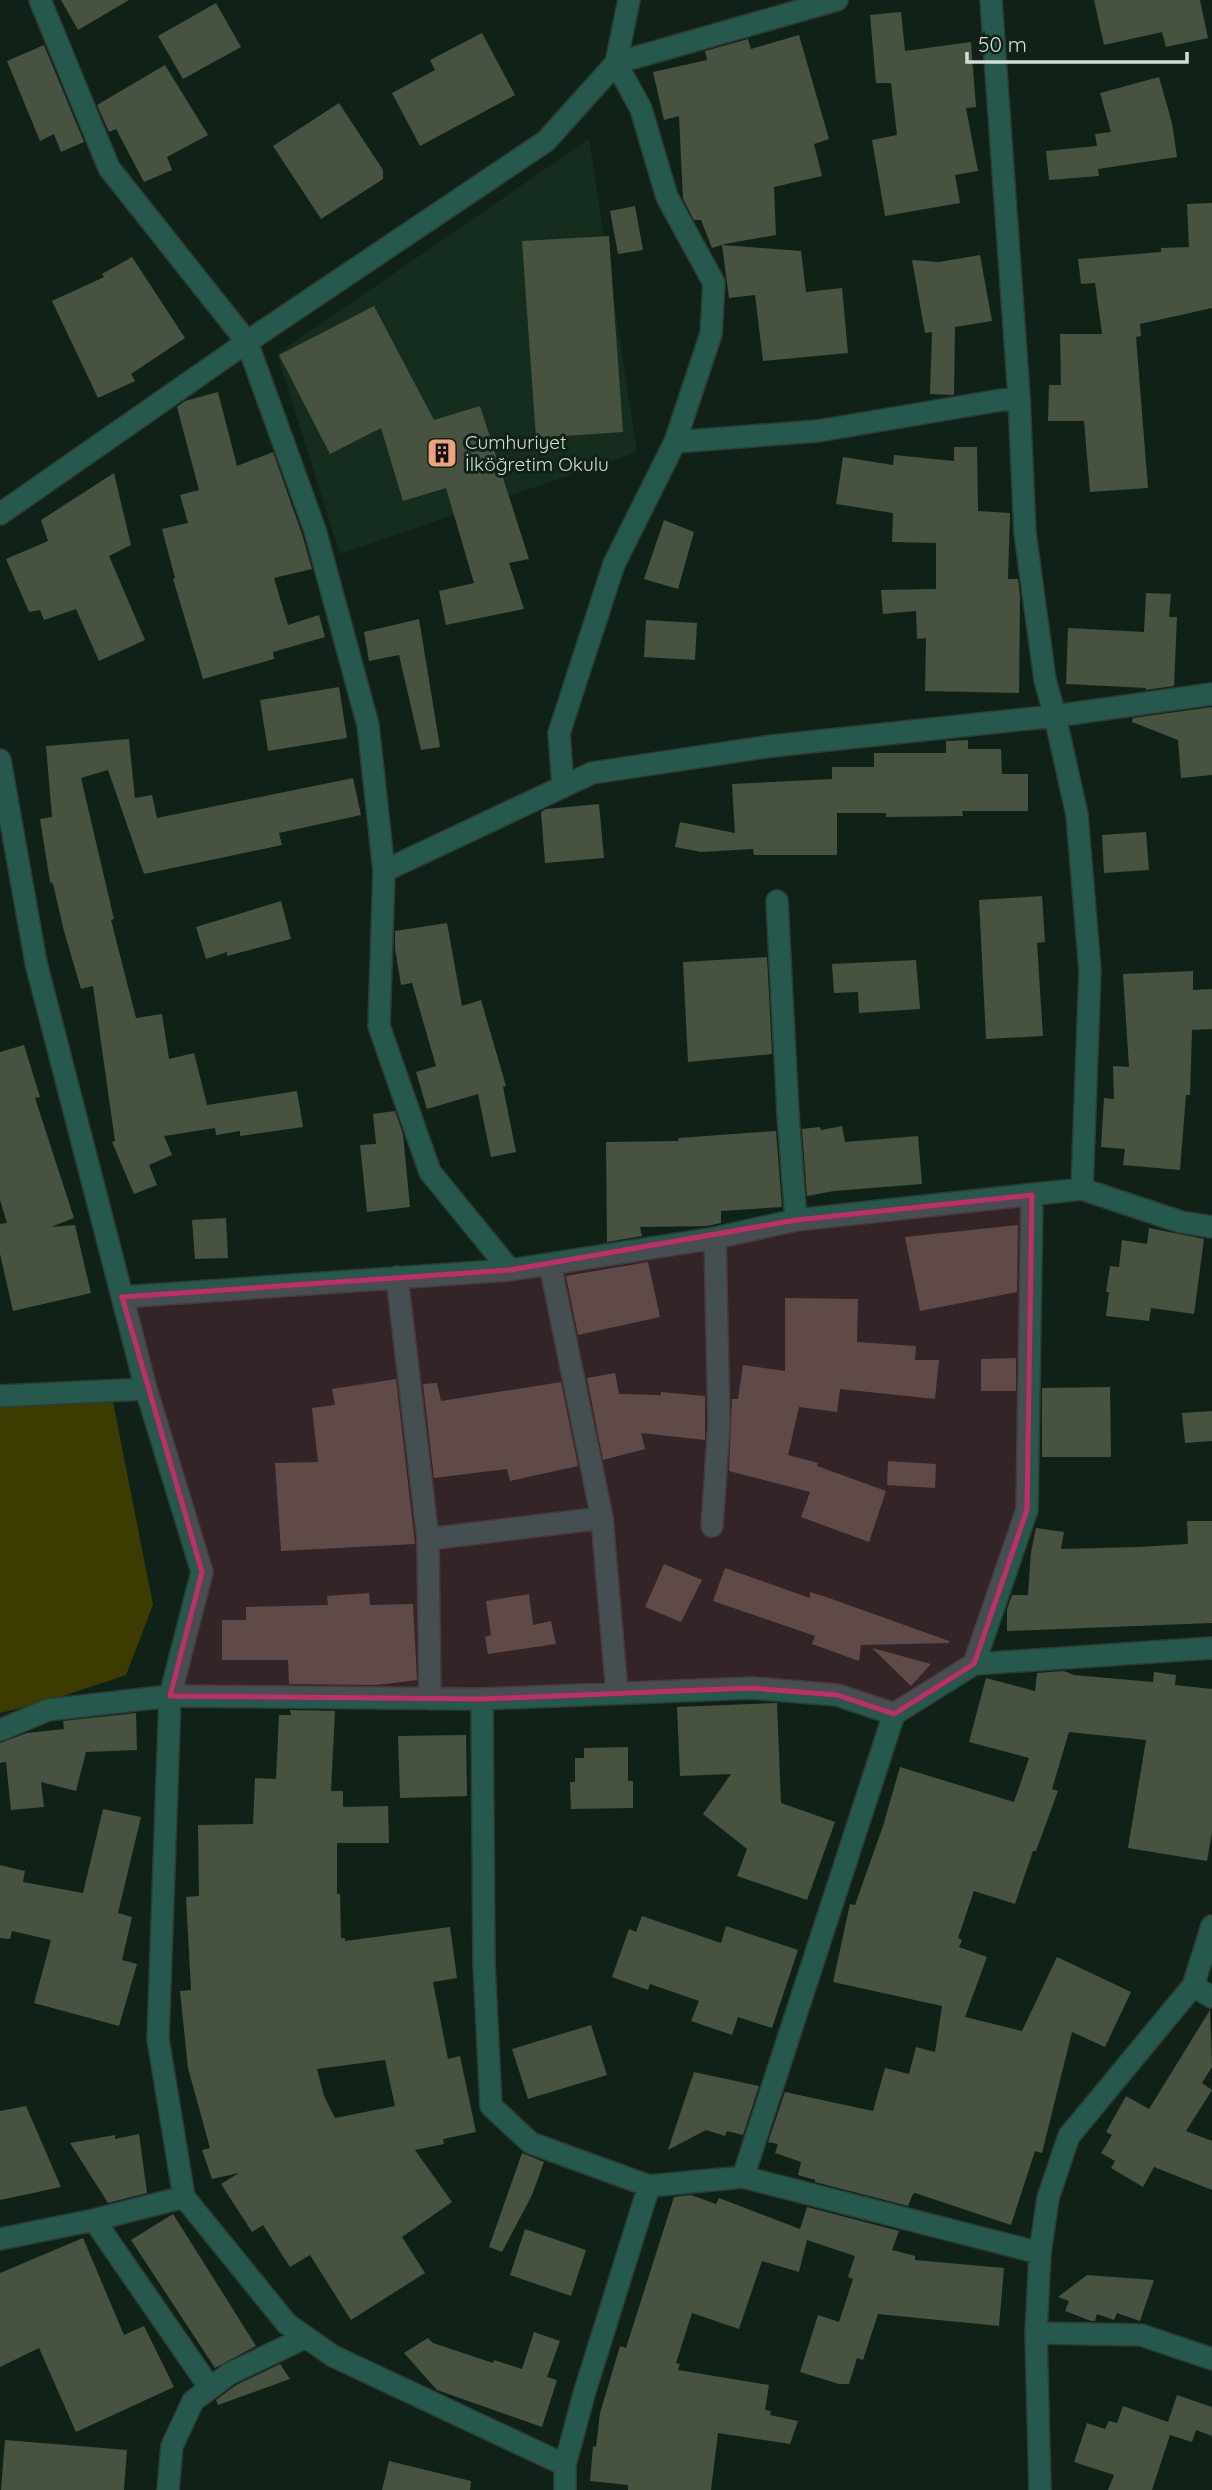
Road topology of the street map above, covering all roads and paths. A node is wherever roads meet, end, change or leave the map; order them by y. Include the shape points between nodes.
1 (40, 0) edge
2 (629, 0) edge
3 (837, 0) edge
4 (991, 0) edge
5 (616, 63) junction
6 (247, 342) junction
7 (1019, 397) junction
8 (675, 442) junction
9 (0, 514) edge
10 (1212, 694) edge
11 (1055, 716) junction
12 (0, 760) edge
13 (563, 787) junction
14 (384, 871) junction
15 (777, 901) dead end
16 (1082, 1189) junction
17 (1032, 1195) junction
18 (796, 1220) junction
19 (1212, 1227) edge
20 (715, 1238) junction
21 (550, 1264) junction
22 (510, 1270) junction
23 (397, 1277) junction
24 (122, 1297) junction
25 (146, 1389) junction
26 (0, 1396) edge
27 (602, 1518) junction
28 (712, 1526) dead end
29 (428, 1539) junction
30 (1212, 1648) edge
31 (974, 1664) junction
32 (617, 1693) junction
33 (170, 1696) junction
34 (430, 1699) junction
35 (482, 1699) junction
36 (894, 1714) junction
37 (0, 1730) edge
38 (1212, 1926) edge
39 (1193, 1986) junction
40 (1212, 1997) edge
41 (743, 2178) junction
42 (649, 2186) junction
43 (184, 2197) junction
44 (94, 2220) junction
45 (0, 2239) edge
46 (1040, 2253) junction
47 (1036, 2333) junction
48 (306, 2337) junction
49 (1212, 2359) edge
50 (210, 2388) junction
51 (565, 2465) junction
52 (168, 2490) edge
53 (565, 2490) edge
54 (1040, 2490) edge

1 - 6 street via 109,168
2 - 5 street
3 - 5 street
4 - 7 street
5 - 6 street via 546,141
5 - 8 street via 641,108 667,197 714,283 711,334
6 - 9 street
6 - 14 street via 315,530 368,725
7 - 8 street via 818,431
7 - 11 street via 1026,533 1045,680
8 - 13 street via 614,564 559,733
10 - 11 street
11 - 13 street via 772,746 592,773
11 - 16 street via 1077,815 1090,970
12 - 24 street via 36,963
13 - 14 street
14 - 22 street via 379,1026 430,1172
15 - 18 street
16 - 17 street
16 - 19 street via 1181,1222
17 - 18 street
17 - 31 street via 1027,1510
18 - 20 street
20 - 21 street
20 - 28 street via 719,1424
21 - 22 street
21 - 27 street
22 - 23 street
23 - 24 street
23 - 29 street
24 - 25 street
25 - 26 street
25 - 33 street via 202,1572
27 - 29 street
27 - 32 street
29 - 34 street
30 - 31 street
31 - 36 street
32 - 35 street
32 - 36 street via 751,1688 837,1695
33 - 34 street
33 - 37 street via 48,1710
33 - 43 street via 158,2039
34 - 35 street
35 - 42 street via 484,1963 491,2106 531,2143
36 - 41 street
38 - 39 street
39 - 40 street
39 - 46 street via 1069,2136 1048,2198
41 - 42 street
41 - 46 street
42 - 51 street
43 - 44 street
43 - 48 street via 287,2324
44 - 45 street
44 - 50 street
46 - 47 street
47 - 49 street via 1141,2335
47 - 54 street
48 - 50 street
48 - 51 street via 333,2356
50 - 52 street via 193,2401 172,2446
51 - 53 street

